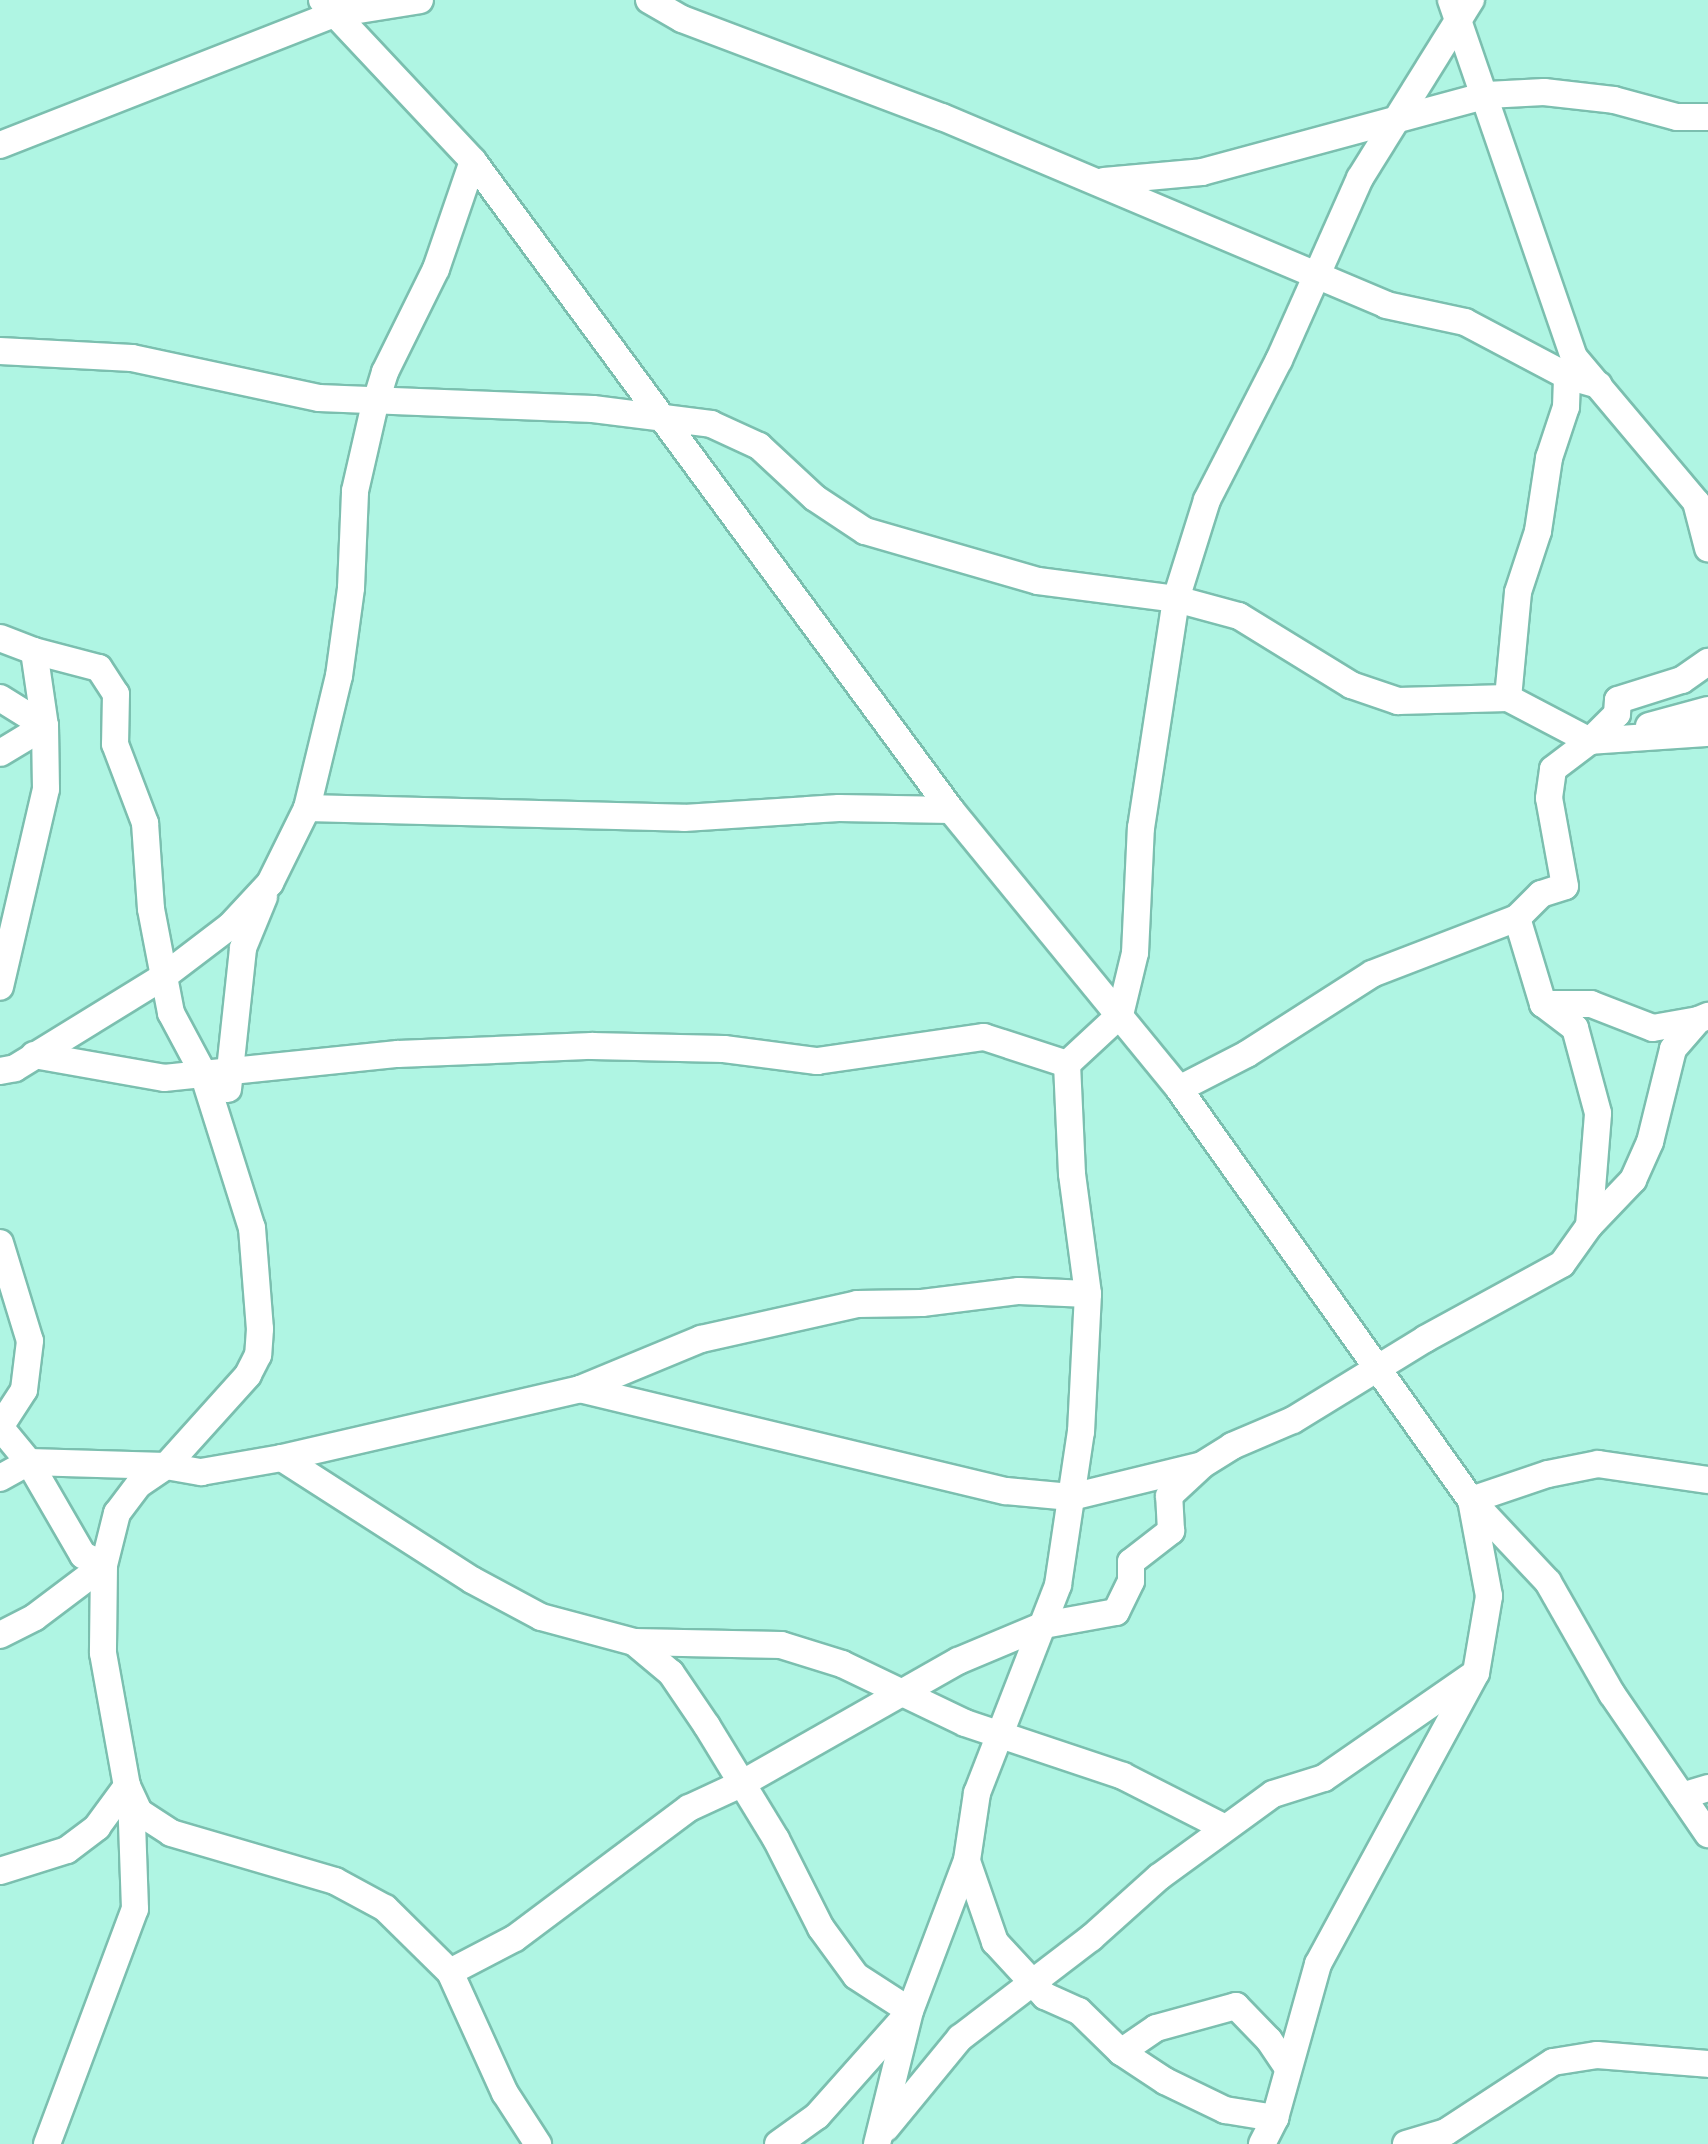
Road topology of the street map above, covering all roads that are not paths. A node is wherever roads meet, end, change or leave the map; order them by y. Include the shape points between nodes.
1 (420, 0) edge
2 (649, 0) edge
3 (328, 7) edge
4 (1461, 8) edge
5 (1487, 95) junction
6 (1708, 117) edge
7 (1399, 118) junction
8 (0, 145) edge
9 (473, 161) junction
10 (1100, 182) junction
11 (1316, 277) junction
12 (0, 351) edge
13 (1567, 376) junction
14 (1599, 385) junction
15 (377, 398) junction
16 (662, 415) junction
17 (1702, 509) edge
18 (1708, 548) edge
19 (1176, 599) junction
20 (0, 638) edge
21 (34, 651) junction
22 (1708, 662) edge
23 (0, 698) edge
24 (1508, 698) junction
25 (1708, 710) edge
26 (45, 726) junction
27 (1708, 733) edge
28 (1590, 741) junction
29 (0, 753) edge
30 (307, 808) junction
31 (951, 810) junction
32 (270, 883) junction
33 (1517, 918) junction
34 (163, 977) junction
35 (0, 987) edge
36 (1543, 1004) junction
37 (1120, 1015) junction
38 (1703, 1018) edge
39 (34, 1055) junction
40 (1067, 1064) junction
41 (0, 1071) edge
42 (203, 1073) junction
43 (230, 1073) junction
44 (1179, 1089) junction
45 (222, 1132) junction
46 (1589, 1226) junction
47 (0, 1243) edge
48 (1088, 1294) junction
49 (1382, 1368) junction
50 (580, 1389) junction
51 (0, 1427) edge
52 (282, 1458) junction
53 (29, 1462) junction
54 (1202, 1465) junction
55 (166, 1466) junction
56 (0, 1478) edge
57 (1708, 1480) edge
58 (1071, 1497) junction
59 (1471, 1500) junction
60 (104, 1565) junction
61 (1044, 1625) junction
62 (0, 1635) edge
63 (634, 1642) junction
64 (1476, 1673) junction
65 (900, 1694) junction
66 (999, 1733) junction
67 (743, 1783) junction
68 (1708, 1788) edge
69 (129, 1792) junction
70 (1682, 1796) junction
71 (1225, 1828) junction
72 (1708, 1834) edge
73 (967, 1860) junction
74 (0, 1871) edge
75 (450, 1972) junction
76 (1033, 1983) junction
77 (910, 2011) junction
78 (1121, 2052) junction
79 (1708, 2064) edge
80 (1288, 2068) junction
81 (1275, 2118) junction
82 (877, 2142) edge
83 (47, 2144) edge
84 (538, 2144) edge
85 (778, 2144) edge
86 (1262, 2144) edge
87 (1406, 2144) edge

1 - 3 street
2 - 10 street via 682,19
3 - 8 street
3 - 9 street
4 - 5 street
4 - 7 street
5 - 6 street via 1544,92 1614,100 1677,117
5 - 7 street
5 - 14 street via 1574,357
7 - 10 street via 1202,172
7 - 11 street via 1360,178
9 - 15 street via 436,269
9 - 16 street
10 - 11 street
11 - 13 street via 1386,305 1465,322
11 - 19 street via 1207,500
12 - 15 street via 132,358 319,398
13 - 14 street
13 - 24 street via 1566,407 1549,458 1538,531 1518,592
14 - 17 street
15 - 16 street
15 - 30 street via 355,491 351,588 339,676
16 - 19 street via 711,424 759,446 815,498 865,531 1038,581
16 - 31 street
17 - 18 street
19 - 24 street via 1239,616 1351,685 1398,701
19 - 37 street via 1141,828 1135,953
20 - 21 street
21 - 26 street
21 - 34 street via 99,668 116,694 115,744 145,823 151,909
22 - 28 street via 1682,680 1618,700 1617,714
23 - 26 street
24 - 28 street
25 - 28 street
26 - 29 street
26 - 35 street via 46,789
27 - 28 street
28 - 33 street via 1553,769 1549,798 1565,886 1541,894
30 - 31 street via 684,818 839,808
30 - 32 street
31 - 37 street
32 - 34 street via 230,926
32 - 43 street via 243,948
33 - 36 street
33 - 44 street via 1372,974 1247,1054
34 - 39 street
34 - 42 street via 171,1013
36 - 38 street via 1591,1004 1653,1028
36 - 46 street via 1575,1028 1598,1113
37 - 40 street
37 - 44 street
38 - 46 street via 1673,1049 1650,1142 1633,1180
39 - 41 street
39 - 42 street via 164,1078
40 - 43 street via 984,1037 817,1061 724,1049 592,1046 398,1054
40 - 48 street via 1072,1174
42 - 43 street
42 - 45 street
43 - 45 street
44 - 49 street
45 - 55 street via 252,1228 258,1355 248,1375
46 - 49 street via 1580,1246 1562,1264
47 - 51 street via 30,1341 24,1390
48 - 50 street via 1019,1291 922,1303 857,1304 701,1339
48 - 58 street via 1081,1432
49 - 54 street
49 - 59 street
50 - 52 street
50 - 58 street via 1006,1491
51 - 53 street
52 - 55 street via 201,1472
52 - 63 street via 472,1580 541,1617
53 - 55 street
53 - 56 street
53 - 60 street via 83,1555
54 - 58 street
54 - 61 street via 1169,1496 1171,1531 1131,1562 1131,1581 1116,1612
55 - 60 street via 139,1484 117,1513
57 - 59 street via 1598,1464 1548,1474
58 - 61 street via 1058,1585
59 - 64 street via 1489,1596
59 - 70 street via 1548,1582 1612,1694
60 - 62 street via 35,1617
60 - 69 street via 103,1653
61 - 65 street via 958,1661
61 - 66 street
63 - 65 street via 781,1645 842,1664
63 - 67 street via 671,1673
64 - 71 street via 1324,1778 1273,1794
64 - 80 street via 1318,1964
65 - 66 street
65 - 67 street
66 - 71 street via 1123,1776
66 - 73 street via 977,1793
67 - 75 street via 689,1808 515,1938
67 - 77 street via 800,1893 856,1976
68 - 70 street
69 - 74 street via 67,1850
69 - 75 street via 139,1812 171,1833 335,1881 366,1896
69 - 83 street via 135,1909
70 - 72 street
71 - 76 street
73 - 76 street via 972,1888 995,1942
73 - 77 street
75 - 84 street via 505,2093
76 - 78 street via 1045,1996 1079,2011
76 - 82 street via 960,2038
77 - 82 street
77 - 85 street via 817,2116
78 - 80 street via 1156,2028 1236,2006
78 - 81 street via 1225,2110
79 - 87 street via 1597,2055 1553,2062 1446,2132
80 - 81 street
81 - 86 street

